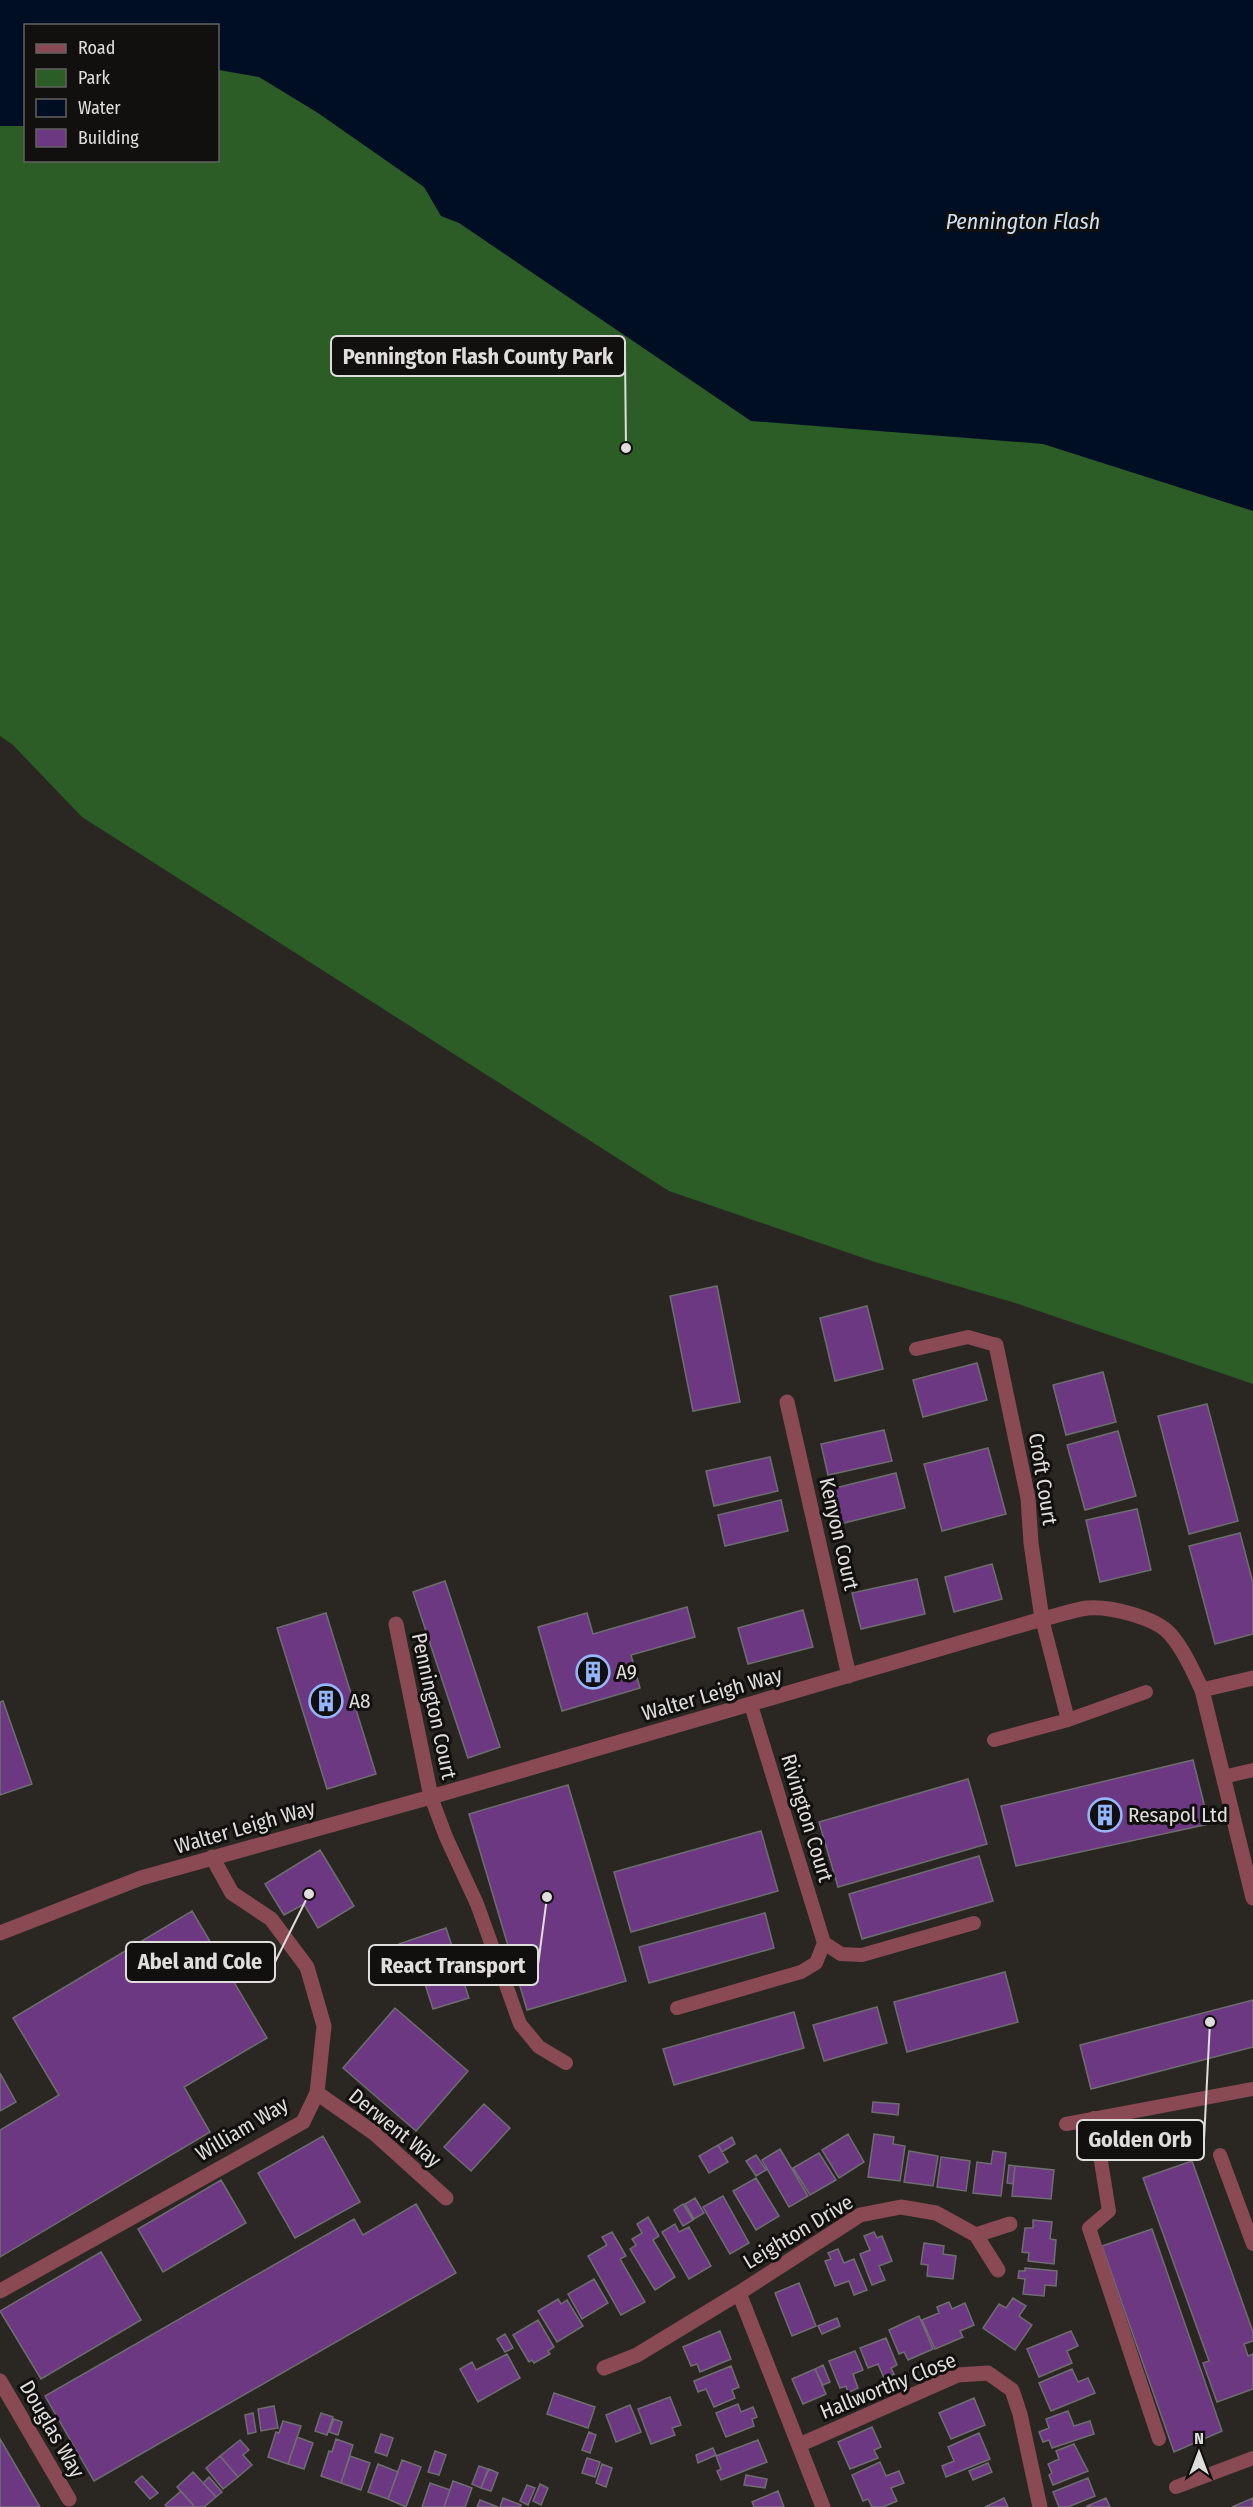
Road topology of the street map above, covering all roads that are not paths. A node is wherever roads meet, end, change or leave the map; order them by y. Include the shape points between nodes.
1 (996, 1346) joint
2 (916, 1349) dead end
3 (787, 1402) dead end
4 (1042, 1619) junction
5 (396, 1624) dead end
6 (849, 1676) junction
7 (1253, 1678) edge
8 (1202, 1690) junction
9 (1146, 1692) dead end
10 (751, 1705) junction
11 (1068, 1720) junction
12 (994, 1740) dead end
13 (1253, 1770) edge
14 (1223, 1777) junction
15 (431, 1797) junction
16 (212, 1857) junction
17 (1252, 1893) edge
18 (974, 1923) dead end
19 (0, 1933) edge
20 (824, 1943) junction
21 (677, 2008) dead end
22 (567, 2063) dead end
23 (1253, 2089) edge
24 (317, 2093) junction
25 (1094, 2118) junction
26 (1066, 2124) dead end
27 (1220, 2156) dead end
28 (446, 2198) dead end
29 (1010, 2224) dead end
30 (976, 2235) junction
31 (1252, 2240) edge
32 (998, 2270) dead end
33 (0, 2291) edge
34 (739, 2293) junction
35 (604, 2368) dead end
36 (0, 2381) edge
37 (1159, 2439) dead end
38 (799, 2445) junction
39 (1253, 2458) edge
40 (1176, 2487) dead end
41 (69, 2499) dead end
42 (824, 2507) edge
43 (1040, 2507) edge

1 - 2 lane via 968,1337
1 - 4 street, Croft Court via 1029,1498
3 - 6 street, Kenyon Court
4 - 6 street, Walter Leigh Way
4 - 8 street, Walter Leigh Way via 1088,1608 1120,1610 1145,1619 1168,1632 1188,1660
4 - 11 lane
5 - 15 street, Pennington Court
6 - 10 street, Walter Leigh Way
7 - 8 street
8 - 14 street, Walter Leigh Way
9 - 11 lane
10 - 15 street, Walter Leigh Way
10 - 20 lane, Rivington Court
11 - 12 lane
13 - 14 lane
14 - 17 street, Walter Leigh Way
15 - 16 street, Walter Leigh Way
15 - 22 lane via 477,1904 520,2024 539,2047
16 - 19 street, Walter Leigh Way via 141,1878
16 - 24 street, William Way via 232,1893 271,1919 307,1967 324,2026
18 - 20 lane via 862,1955 841,1954
20 - 21 lane via 816,1963 801,1972
23 - 25 lane
24 - 28 street, Derwent Way via 374,2133
24 - 33 street, William Way via 303,2122
25 - 26 lane
25 - 37 lane via 1109,2211 1089,2228
27 - 31 lane
29 - 30 street
30 - 32 street, Leighton Drive
30 - 34 street, Leighton Drive via 936,2213 909,2208 860,2215
34 - 35 street, Leighton Drive via 637,2355
34 - 38 street, Leighton Drive
36 - 41 street, Douglas Way
38 - 42 street, Leighton Drive
38 - 43 street, Hallworthy Close via 958,2375 988,2373 1012,2390
39 - 40 lane

